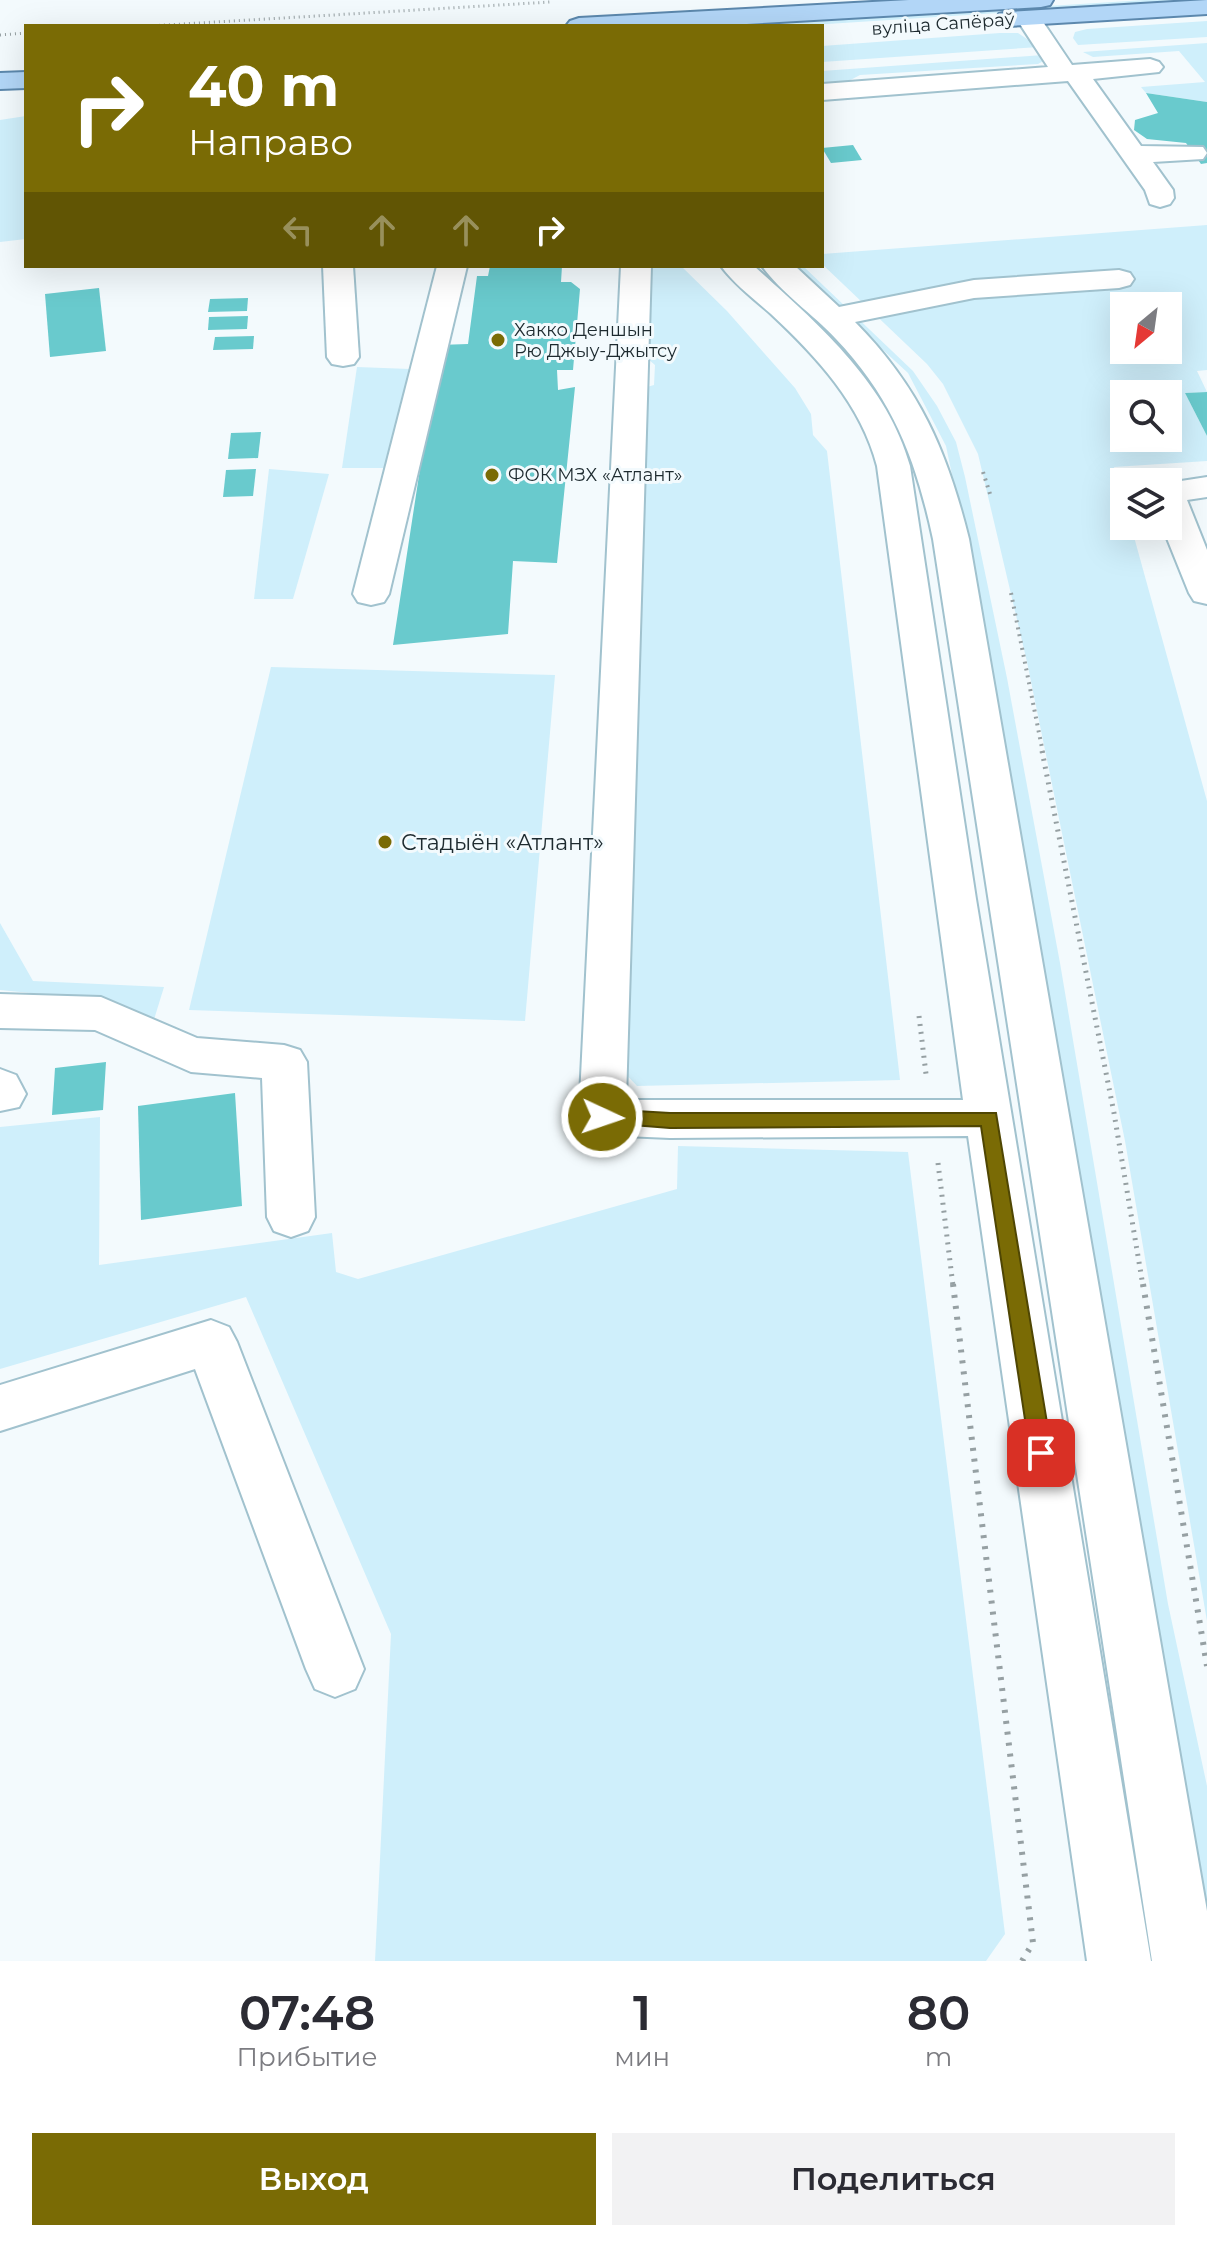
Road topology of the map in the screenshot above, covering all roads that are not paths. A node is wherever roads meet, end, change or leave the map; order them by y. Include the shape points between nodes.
1 (1207, 7) edge
2 (1034, 9) edge
3 (641, 24) edge
4 (824, 32) edge
5 (24, 56) edge
6 (0, 58) edge
7 (1150, 67) dead end
8 (1103, 70) junction
9 (1070, 72) junction
10 (24, 80) edge
11 (0, 81) edge
12 (824, 92) edge
13 (1103, 112) junction
14 (1193, 153) dead end
15 (1134, 154) junction
16 (1160, 198) dead end
17 (338, 268) edge
18 (452, 268) edge
19 (636, 268) edge
20 (738, 268) edge
21 (779, 268) edge
22 (1119, 279) dead end
23 (834, 317) junction
24 (343, 357) dead end
25 (1207, 487) edge
26 (1207, 593) edge
27 (371, 594) dead end
28 (0, 1011) edge
29 (989, 1118) junction
30 (291, 1217) dead end
31 (0, 1408) edge
32 (335, 1669) dead end
33 (1103, 1850) junction
34 (1102, 1961) edge
35 (1119, 1961) edge
36 (1184, 1961) edge

1 - 2 main road, вуліца Сапёраў
2 - 3 main road, вуліца Сапёраў
2 - 4 main road, вуліца Сапёраў
2 - 9 street
5 - 6 main road
7 - 8 street
8 - 9 street
8 - 13 street via 1128,104
9 - 12 street
9 - 13 street
10 - 11 main road
13 - 15 street
14 - 15 street
15 - 16 street
17 - 24 street
18 - 27 street
19 - 29 street via 602,1117
20 - 29 street via 820,343 859,392 889,452
21 - 23 street
22 - 23 street via 974,289
23 - 36 street via 873,357 907,410 932,464 951,539
25 - 26 street via 1170,493 1170,503
28 - 30 street via 101,1014 191,1055 284,1062
29 - 33 street
31 - 32 street via 211,1342
33 - 34 street
33 - 35 street

